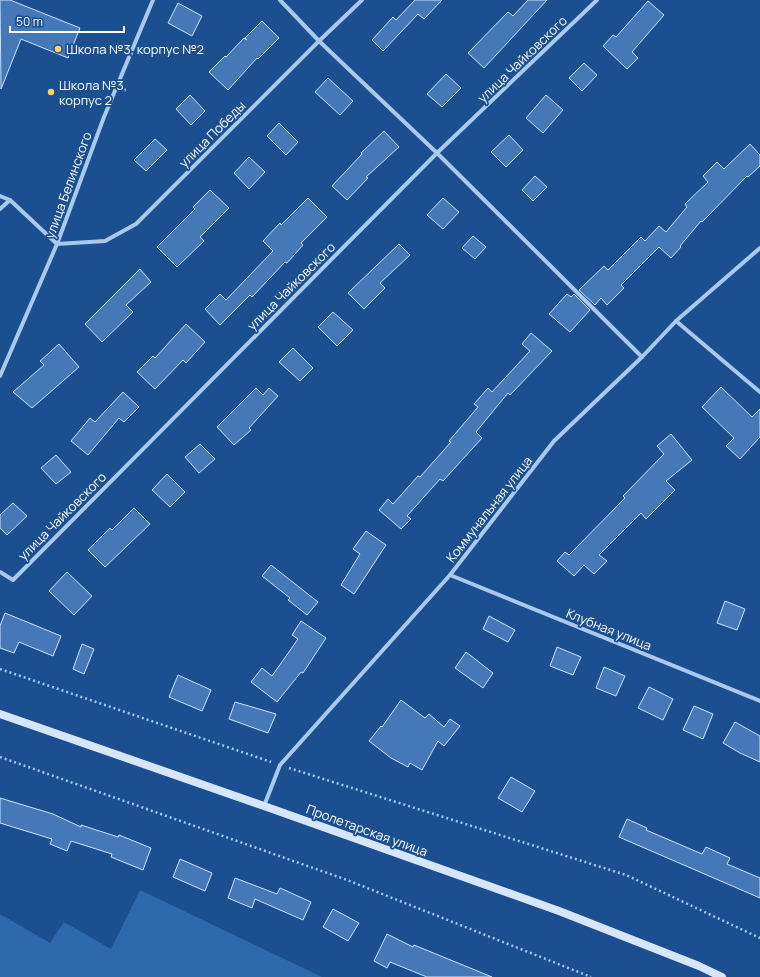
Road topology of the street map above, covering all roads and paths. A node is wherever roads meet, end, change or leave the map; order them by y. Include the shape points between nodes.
1 (153, 0) edge
2 (280, 0) edge
3 (362, 0) edge
4 (597, 0) edge
5 (319, 41) junction
6 (437, 153) junction
7 (0, 196) edge
8 (10, 200) junction
9 (0, 209) edge
10 (57, 244) junction
11 (760, 248) edge
12 (676, 321) junction
13 (642, 357) junction
14 (0, 376) edge
15 (760, 392) edge
16 (0, 572) edge
17 (450, 575) junction
18 (0, 669) edge
19 (760, 701) edge
20 (0, 714) edge
21 (0, 757) edge
22 (280, 765) junction
23 (264, 806) junction
24 (760, 938) edge
25 (591, 977) edge
26 (722, 977) edge

1 - 10 street, улица Белинского via 104,117
2 - 5 street
3 - 5 street, улица Победы
4 - 6 street, улица Чайковского
5 - 6 street
5 - 10 street, улица Победы via 136,224 104,240
6 - 13 street
6 - 16 street, улица Чайковского via 13,580
7 - 8 street
8 - 9 street
8 - 10 street
10 - 14 street, улица Белинского
11 - 12 street, Коммунальная улица
12 - 13 street, Коммунальная улица
12 - 15 street
13 - 17 street, Коммунальная улица via 554,441
17 - 19 street, Клубная улица
17 - 22 street, Коммунальная улица
18 - 22 path
20 - 23 main road, Пролетарская улица
21 - 25 path via 347,880
22 - 23 street, Коммунальная улица
22 - 24 path via 626,875
23 - 26 main road, Пролетарская улица via 559,911

